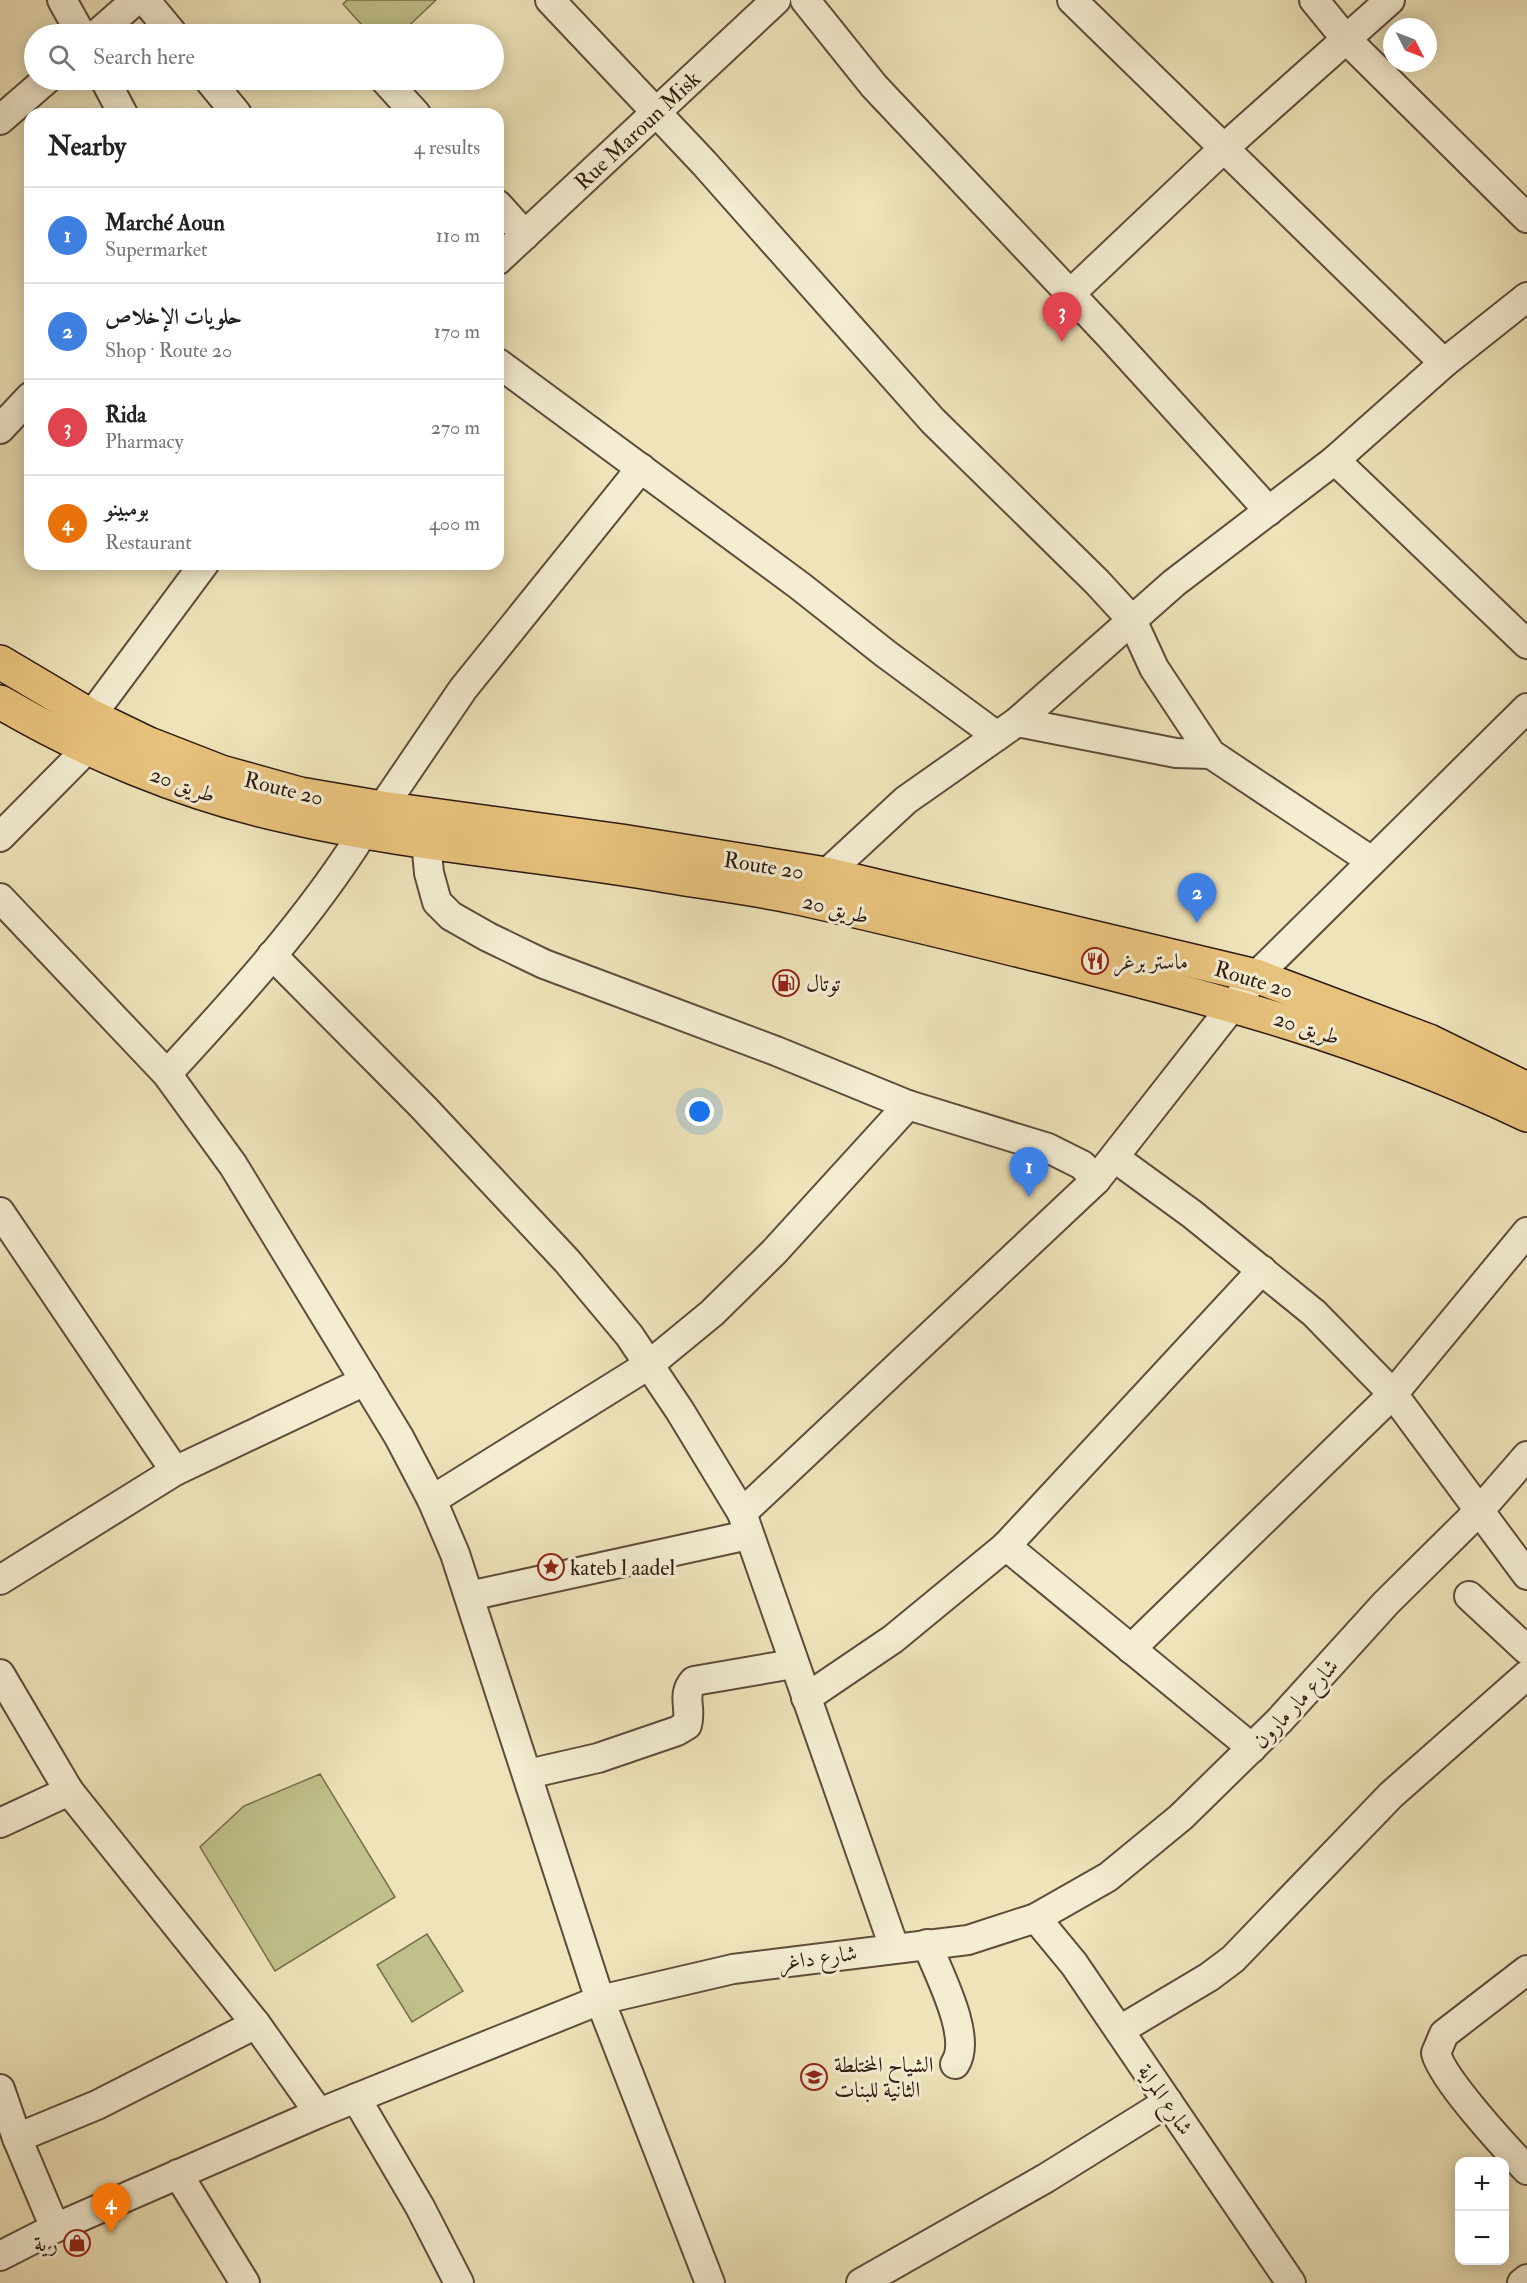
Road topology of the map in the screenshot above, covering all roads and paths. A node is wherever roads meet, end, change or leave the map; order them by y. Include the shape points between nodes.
1 (62, 0) edge
2 (136, 0) edge
3 (146, 0) edge
4 (550, 0) edge
5 (776, 0) edge
6 (805, 0) edge
7 (1071, 0) edge
8 (1314, 0) edge
9 (1390, 0) edge
10 (75, 24) edge
11 (108, 24) edge
12 (165, 24) edge
13 (1345, 38) junction
14 (34, 90) edge
15 (110, 90) edge
16 (217, 90) edge
17 (394, 90) edge
18 (120, 108) edge
19 (232, 108) edge
20 (411, 108) edge
21 (656, 111) junction
22 (0, 120) edge
23 (1223, 149) junction
24 (504, 212) edge
25 (1527, 218) edge
26 (525, 235) junction
27 (504, 254) edge
28 (1070, 294) junction
29 (1527, 297) edge
30 (1444, 363) junction
31 (504, 367) edge
32 (24, 403) edge
33 (0, 429) edge
34 (1335, 460) junction
35 (641, 468) junction
36 (1269, 511) junction
37 (200, 570) edge
38 (1132, 620) junction
39 (1527, 644) edge
40 (0, 662) edge
41 (0, 702) edge
42 (1527, 708) edge
43 (1007, 729) junction
44 (90, 732) junction
45 (1211, 754) junction
46 (373, 819) junction
47 (0, 837) edge
48 (426, 841) junction
49 (1370, 860) junction
50 (826, 874) junction
51 (0, 898) edge
52 (272, 955) junction
53 (1256, 976) junction
54 (1233, 1004) junction
55 (167, 1074) junction
56 (1523, 1080) edge
57 (908, 1105) junction
58 (1527, 1115) edge
59 (1115, 1158) junction
60 (1096, 1180) junction
61 (0, 1212) edge
62 (1527, 1232) edge
63 (1262, 1270) junction
64 (650, 1364) junction
65 (365, 1380) junction
66 (1393, 1394) junction
67 (1527, 1456) edge
68 (175, 1471) junction
69 (432, 1500) junction
70 (1480, 1510) junction
71 (745, 1524) junction
72 (1006, 1546) junction
73 (1527, 1575) edge
74 (0, 1580) edge
75 (470, 1596) junction
76 (1469, 1596) dead end
77 (1131, 1649) junction
78 (1527, 1650) edge
79 (793, 1664) junction
80 (0, 1674) edge
81 (1527, 1675) edge
82 (806, 1698) junction
83 (1252, 1748) junction
84 (528, 1774) junction
85 (69, 1791) junction
86 (0, 1823) edge
87 (1036, 1918) junction
88 (927, 1944) junction
89 (894, 1947) junction
90 (1527, 1970) edge
91 (600, 2001) junction
92 (256, 2024) junction
93 (1120, 2030) junction
94 (955, 2064) dead end
95 (0, 2089) edge
96 (356, 2098) junction
97 (1168, 2102) junction
98 (319, 2113) junction
99 (17, 2138) junction
100 (1527, 2170) edge
101 (178, 2174) junction
102 (55, 2228) junction
103 (0, 2256) edge
104 (1527, 2279) edge
105 (704, 2281) edge
106 (245, 2283) edge
107 (459, 2283) edge
108 (861, 2283) edge
109 (1291, 2283) edge
110 (1522, 2283) edge

1 - 10 street
2 - 11 street
3 - 12 street
4 - 21 street
5 - 21 street, Rue Maroun Misk
6 - 28 street via 874,86
7 - 23 street
8 - 13 street
9 - 13 street
13 - 23 street
13 - 25 street
14 - 22 street
15 - 18 street
16 - 19 street
17 - 20 street
21 - 26 street, Rue Maroun Misk
21 - 38 street via 933,421
23 - 28 street
23 - 30 street
24 - 26 street
26 - 27 street, Rue Maroun Misk
28 - 36 street
29 - 30 street
30 - 34 street
31 - 35 street
32 - 33 street
34 - 36 street
34 - 39 street
35 - 43 street
35 - 46 street via 463,689
36 - 38 street
37 - 44 street
38 - 43 street
38 - 45 street via 1155,668
40 - 44 main road
41 - 44 main road, طريق 20
42 - 49 street
43 - 45 street via 1176,753
43 - 50 street via 906,800
44 - 46 main road, طريق 20 via 208,794 281,815
44 - 47 street
45 - 49 street
46 - 48 main road, طريق 20
46 - 50 main road, Route 20 via 621,841
46 - 52 street
48 - 54 main road, طريق 20 via 791,897
48 - 57 street via 434,896 460,922 544,964
49 - 53 street
50 - 53 main road, Route 20
51 - 55 street
52 - 55 street
52 - 64 street via 517,1207 602,1301
53 - 54 street
53 - 56 main road, Route 20
54 - 58 main road, طريق 20 via 1407,1062
54 - 59 street
55 - 65 street via 233,1165
57 - 60 street via 1048,1148 1082,1165
57 - 64 street via 774,1252 712,1313
59 - 60 street
59 - 63 street
60 - 71 street via 797,1459
61 - 68 street
62 - 66 street
63 - 66 street via 1314,1313
63 - 72 street
64 - 69 street
64 - 71 street
65 - 68 street
65 - 69 street
66 - 70 street
66 - 77 street
67 - 70 street, شارع مار مارون
68 - 74 street
69 - 75 street
70 - 73 street
70 - 83 street, شارع مار مارون
71 - 75 street
71 - 79 street
72 - 77 street
72 - 82 street via 893,1639
75 - 84 street
76 - 78 street
77 - 83 street
79 - 82 street
79 - 84 street via 694,1681 685,1696 690,1714 687,1725 677,1731 598,1758
80 - 85 street
81 - 93 street via 1391,1796 1233,1959
82 - 89 street
83 - 87 street, شارع مار مارون via 1141,1853 1108,1877
84 - 91 street
85 - 86 street
85 - 92 street
87 - 88 street, شارع داغر via 968,1940
87 - 93 street, شارع المراية
88 - 89 street, شارع داغر
88 - 94 street via 960,2028 960,2056
89 - 91 street, شارع داغر via 733,1969
90 - 100 street via 1444,2034 1436,2053 1469,2103
91 - 96 street, شارع داغر
91 - 105 street
92 - 98 street
92 - 99 street via 97,2105
93 - 97 street, شارع المراية
95 - 99 street
96 - 98 street, شارع داغر
96 - 107 street
97 - 108 street via 1046,2178
97 - 109 street, شارع المراية
98 - 101 street, شارع داغر
99 - 102 street
101 - 102 street, شارع داغر
101 - 106 street
102 - 103 street, شارع داغر
104 - 110 street

